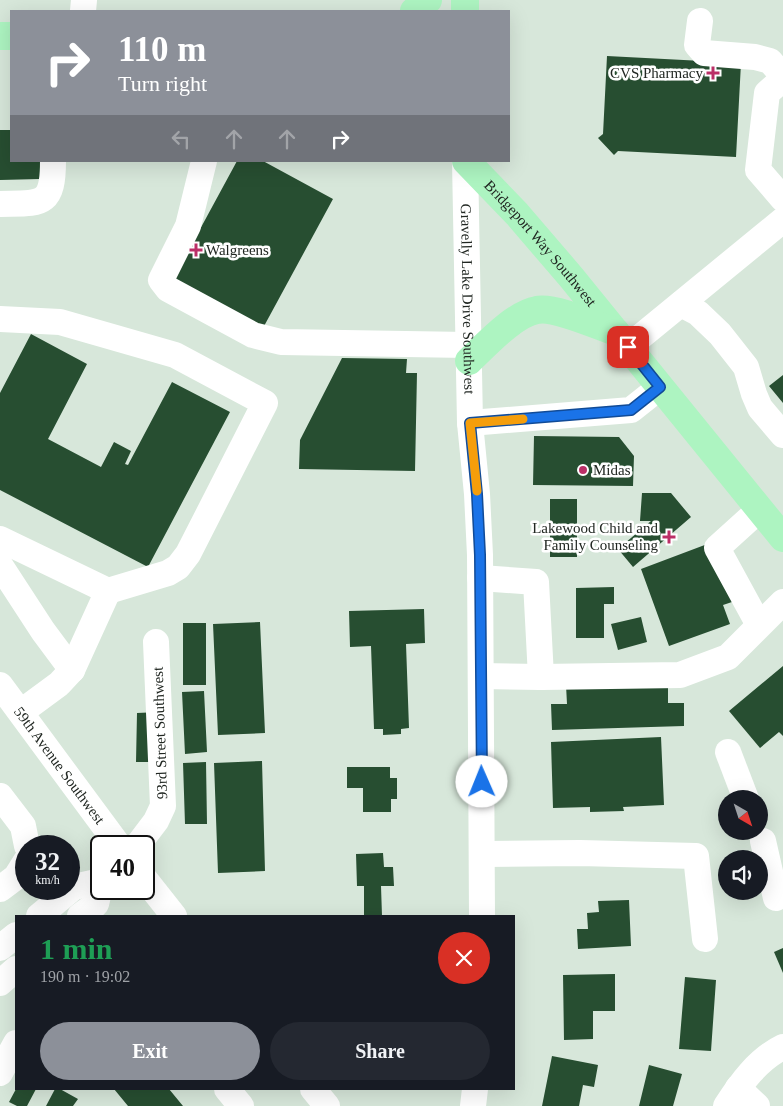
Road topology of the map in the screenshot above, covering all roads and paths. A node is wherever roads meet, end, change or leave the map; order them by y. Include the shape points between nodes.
1 (428, 0) edge
2 (415, 10) edge
3 (700, 21) dead end
4 (783, 77) edge
5 (52, 162) edge
6 (204, 162) edge
7 (466, 162) edge
8 (467, 162) edge
9 (783, 199) edge
10 (0, 204) edge
11 (783, 220) edge
12 (680, 304) junction
13 (0, 319) edge
14 (622, 340) junction
15 (468, 353) junction
16 (660, 387) junction
17 (470, 423) junction
18 (783, 435) edge
19 (760, 509) junction
20 (0, 538) edge
21 (783, 538) edge
22 (0, 565) edge
23 (480, 578) junction
24 (108, 591) junction
25 (783, 602) edge
26 (758, 625) junction
27 (156, 642) dead end
28 (72, 670) junction
29 (481, 676) junction
30 (550, 677) junction
31 (0, 685) edge
32 (21, 712) junction
33 (728, 752) dead end
34 (743, 790) edge
35 (0, 796) edge
36 (25, 835) edge
37 (111, 835) edge
38 (145, 835) edge
39 (768, 836) edge
40 (483, 854) junction
41 (15, 878) edge
42 (90, 884) edge
43 (0, 889) edge
44 (155, 892) edge
45 (776, 898) dead end
46 (97, 900) edge
47 (40, 915) edge
48 (81, 915) edge
49 (173, 915) edge
50 (482, 915) edge
51 (15, 936) edge
52 (705, 939) dead end
53 (0, 948) edge
54 (15, 970) edge
55 (0, 983) edge
56 (15, 1045) edge
57 (783, 1048) edge
58 (0, 1074) edge
59 (228, 1090) edge
60 (314, 1090) edge
61 (475, 1090) edge
62 (740, 1100) edge
63 (241, 1106) edge
64 (327, 1106) edge
65 (473, 1106) edge

1 - 2 main road
3 - 4 street via 697,45 704,53 755,56 770,61
4 - 9 street via 767,92 758,170
5 - 10 street via 51,188 39,202
6 - 15 street via 188,226 161,280 168,289 253,335 272,340
7 - 15 street, Gravelly Lake Drive Southwest
8 - 14 main road, Bridgeport Way Southwest via 517,214
11 - 12 street
12 - 14 street
12 - 18 street via 698,313 746,367 760,408
13 - 24 street via 60,322 175,355 265,403 188,554 178,567
14 - 15 main road via 555,311 537,310 516,319
14 - 16 main road, Bridgeport Way Southwest
15 - 17 street, Gravelly Lake Drive Southwest
16 - 17 street via 631,410
16 - 19 main road, Bridgeport Way Southwest
17 - 23 street, Gravelly Lake Drive Southwest
19 - 21 main road, Bridgeport Way Southwest
19 - 26 street via 717,548
20 - 24 street
22 - 28 street
23 - 29 street, Gravelly Lake Drive Southwest
23 - 30 street via 536,582
24 - 28 street
25 - 26 street
26 - 30 street via 728,656 680,675
27 - 38 street, 93rd Street Southwest via 163,806
28 - 32 street via 59,684
29 - 30 street
29 - 40 street, Gravelly Lake Drive Southwest
31 - 32 street, 59th Avenue Southwest
32 - 37 street, 59th Avenue Southwest
33 - 34 street
35 - 36 street via 23,826
39 - 45 street
40 - 50 street, Gravelly Lake Drive Southwest
40 - 52 street via 696,856
41 - 43 street
42 - 47 street via 74,887
44 - 49 street
46 - 48 street
51 - 53 street
54 - 55 street
56 - 58 street
57 - 62 street via 755,1067
59 - 63 street
60 - 64 street
61 - 65 street

